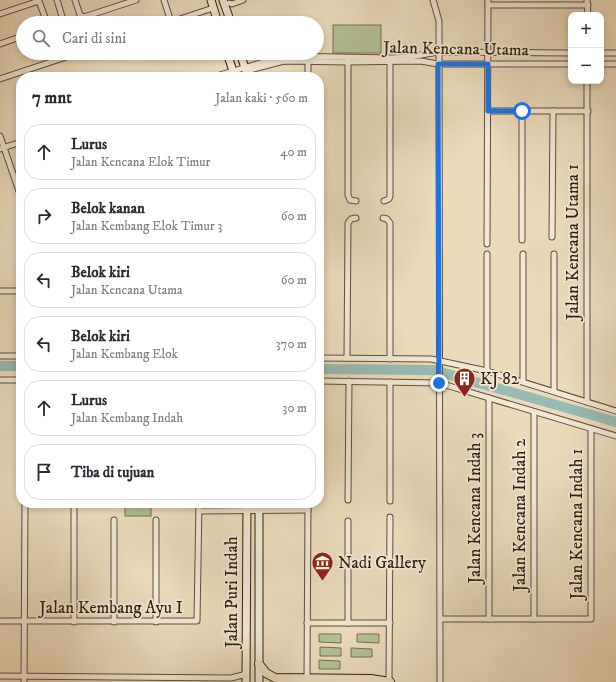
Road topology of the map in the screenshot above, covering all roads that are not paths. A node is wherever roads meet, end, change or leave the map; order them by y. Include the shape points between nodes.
1 (41, 0) edge
2 (57, 0) edge
3 (75, 0) edge
4 (136, 0) edge
5 (164, 0) edge
6 (211, 0) edge
7 (243, 0) edge
8 (433, 0) edge
9 (227, 2) edge
10 (488, 2) edge
11 (528, 2) edge
12 (571, 3) edge
13 (588, 3) edge
14 (214, 8) junction
15 (0, 14) edge
16 (45, 16) edge
17 (62, 16) edge
18 (82, 16) edge
19 (87, 16) edge
20 (168, 16) edge
21 (189, 16) edge
22 (216, 16) edge
23 (230, 16) edge
24 (16, 38) edge
25 (0, 44) edge
26 (438, 52) junction
27 (488, 53) junction
28 (568, 53) edge
29 (604, 53) edge
30 (616, 53) edge
31 (324, 59) edge
32 (56, 60) edge
33 (229, 60) edge
34 (242, 60) edge
35 (278, 60) edge
36 (300, 60) edge
37 (348, 60) junction
38 (392, 60) junction
39 (308, 61) junction
40 (438, 64) junction
41 (488, 64) junction
42 (568, 64) edge
43 (604, 64) edge
44 (616, 64) edge
45 (246, 71) edge
46 (20, 72) edge
47 (233, 72) edge
48 (308, 72) edge
49 (16, 74) edge
50 (0, 79) edge
51 (588, 84) edge
52 (488, 111) junction
53 (522, 111) junction
54 (553, 111) junction
55 (588, 111) junction
56 (0, 136) edge
57 (16, 144) edge
58 (2, 148) edge
59 (16, 184) edge
60 (356, 201) dead end
61 (384, 201) dead end
62 (356, 218) dead end
63 (383, 218) dead end
64 (552, 237) dead end
65 (522, 240) dead end
66 (488, 244) dead end
67 (488, 254) dead end
68 (523, 254) dead end
69 (554, 254) dead end
70 (0, 291) edge
71 (16, 291) edge
72 (0, 356) edge
73 (16, 356) edge
74 (324, 358) edge
75 (347, 358) junction
76 (390, 359) junction
77 (439, 360) junction
78 (487, 371) junction
79 (0, 380) edge
80 (16, 380) edge
81 (324, 381) edge
82 (349, 381) junction
83 (439, 381) junction
84 (390, 382) junction
85 (523, 382) junction
86 (554, 391) junction
87 (489, 398) junction
88 (587, 402) junction
89 (616, 411) edge
90 (534, 412) junction
91 (591, 429) junction
92 (616, 436) edge
93 (348, 500) dead end
94 (390, 501) dead end
95 (25, 508) edge
96 (74, 508) edge
97 (231, 508) edge
98 (247, 508) edge
99 (259, 508) edge
100 (275, 508) edge
101 (199, 510) joint
102 (308, 510) joint
103 (390, 517) dead end
104 (114, 520) dead end
105 (156, 520) dead end
106 (348, 521) dead end
107 (441, 619) junction
108 (489, 619) junction
109 (534, 619) junction
110 (0, 621) edge
111 (24, 621) junction
112 (74, 622) junction
113 (114, 622) junction
114 (156, 622) junction
115 (307, 623) junction
116 (348, 623) junction
117 (390, 623) junction
118 (259, 664) junction
119 (246, 672) junction
120 (0, 676) edge
121 (307, 678) junction
122 (24, 679) edge
123 (390, 679) edge
124 (292, 680) edge
125 (376, 681) edge
126 (246, 682) edge
127 (259, 682) edge
128 (440, 682) edge

1 - 15 street
1 - 16 street
2 - 17 street
3 - 18 street
4 - 19 street
5 - 20 street
6 - 14 main road
7 - 9 street via 232,4
8 - 26 street via 438,21
9 - 23 main road
10 - 11 street
10 - 27 street
11 - 12 street
12 - 13 street
14 - 21 street
14 - 22 main road
24 - 25 street
26 - 27 street, Jalan Kencana Utama
26 - 38 street, Jalan Kencana Utama
26 - 40 street
27 - 28 street, Jalan Kencana Utama
27 - 41 street
29 - 30 street
31 - 37 street
32 - 46 street
33 - 47 main road
34 - 45 main road
35 - 45 street
36 - 39 street
37 - 38 street
37 - 39 street
37 - 60 street via 348,196 350,200
38 - 40 street, Jalan Kencana Utama
38 - 61 street via 390,196
39 - 48 street
40 - 41 street, Jalan Kencana Utama
40 - 77 street
41 - 42 street, Jalan Kencana Utama
41 - 52 street
43 - 44 street
49 - 50 street
51 - 55 street, Jalan Kencana Utama 1
52 - 53 street
52 - 66 street
53 - 54 street
53 - 65 street
54 - 55 street
54 - 64 street
55 - 88 street, Jalan Kencana Utama 1
56 - 58 street
57 - 58 street
58 - 59 street
62 - 75 street via 348,223
63 - 76 street via 390,223
67 - 78 street
68 - 85 street
69 - 86 street
70 - 71 street
72 - 73 street
74 - 75 street
75 - 76 street
76 - 77 street
77 - 78 street
77 - 83 street
78 - 85 street
79 - 80 street
81 - 82 street
82 - 84 street
82 - 93 street
83 - 84 street
83 - 87 street
83 - 107 street
84 - 94 street
85 - 86 street
86 - 88 street
87 - 90 street
87 - 108 street, Jalan Kencana Indah 3
88 - 89 street
90 - 91 street
90 - 109 street, Jalan Kencana Indah 2
91 - 92 street
91 - 109 street, Jalan Kencana Indah 1 via 591,619
95 - 111 street
96 - 112 street
97 - 101 street
98 - 119 main road, Jalan Puri Indah
99 - 118 main road, Jalan Puri Indah
100 - 102 street
101 - 114 street, Jalan Kembang Ayu I via 197,622
102 - 115 street
103 - 117 street
104 - 113 street
105 - 114 street
106 - 116 street
107 - 108 street
107 - 128 street
108 - 109 street
110 - 111 street, Jalan Kembang Ayu I
111 - 112 street, Jalan Kembang Ayu I
111 - 122 street
112 - 113 street, Jalan Kembang Ayu I
113 - 114 street, Jalan Kembang Ayu I
115 - 116 street
115 - 121 street
116 - 117 street
117 - 123 street
118 - 124 main road via 270,676
118 - 127 main road, Jalan Puri Indah
119 - 122 street via 243,676 231,678
119 - 126 main road, Jalan Puri Indah
120 - 122 street
121 - 124 main road
121 - 125 main road
123 - 125 main road

